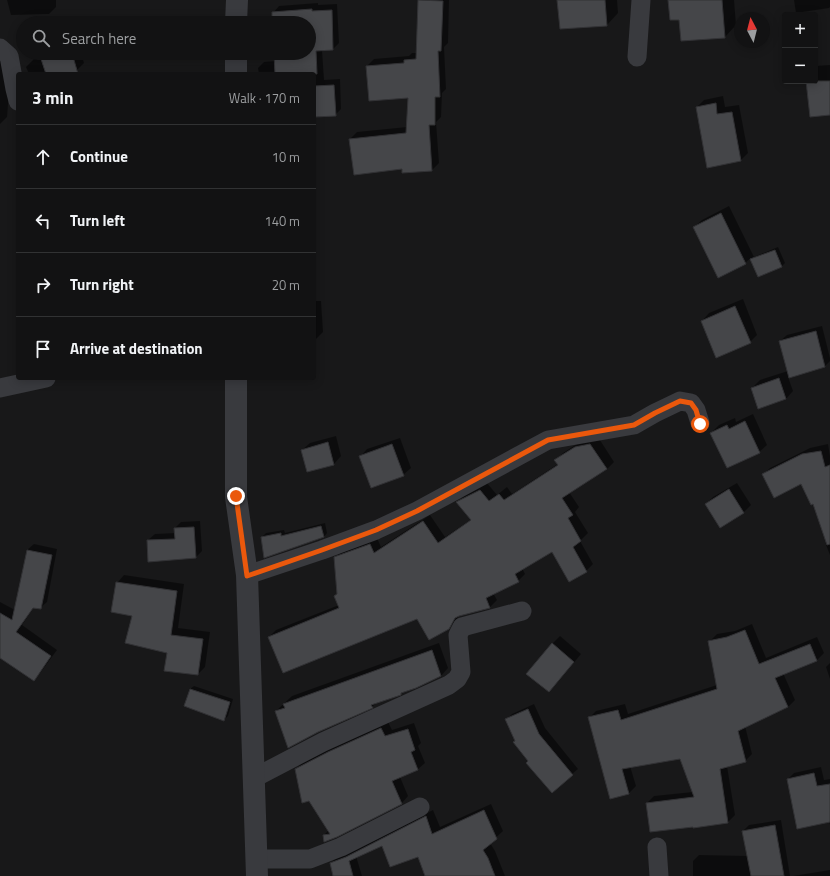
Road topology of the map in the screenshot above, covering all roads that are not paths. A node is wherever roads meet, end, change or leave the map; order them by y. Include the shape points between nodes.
1 (237, 0) edge
2 (641, 0) edge
3 (236, 16) edge
4 (0, 48) edge
5 (637, 57) dead end
6 (236, 60) edge
7 (236, 72) edge
8 (16, 95) edge
9 (37, 380) edge
10 (236, 380) edge
11 (0, 388) edge
12 (700, 424) dead end
13 (247, 576) junction
14 (522, 611) dead end
15 (254, 778) junction
16 (420, 807) dead end
17 (657, 847) dead end
18 (257, 867) edge
19 (659, 876) edge

1 - 3 street
2 - 5 street
4 - 8 street via 9,56
6 - 7 street
9 - 11 street
10 - 13 street via 236,496
12 - 13 street via 691,403 680,401 634,425 548,440 417,511 376,530
13 - 15 street
14 - 15 street via 462,627 458,635 461,672 449,685 323,742
15 - 18 street
16 - 18 street via 341,847 310,859
17 - 19 street

